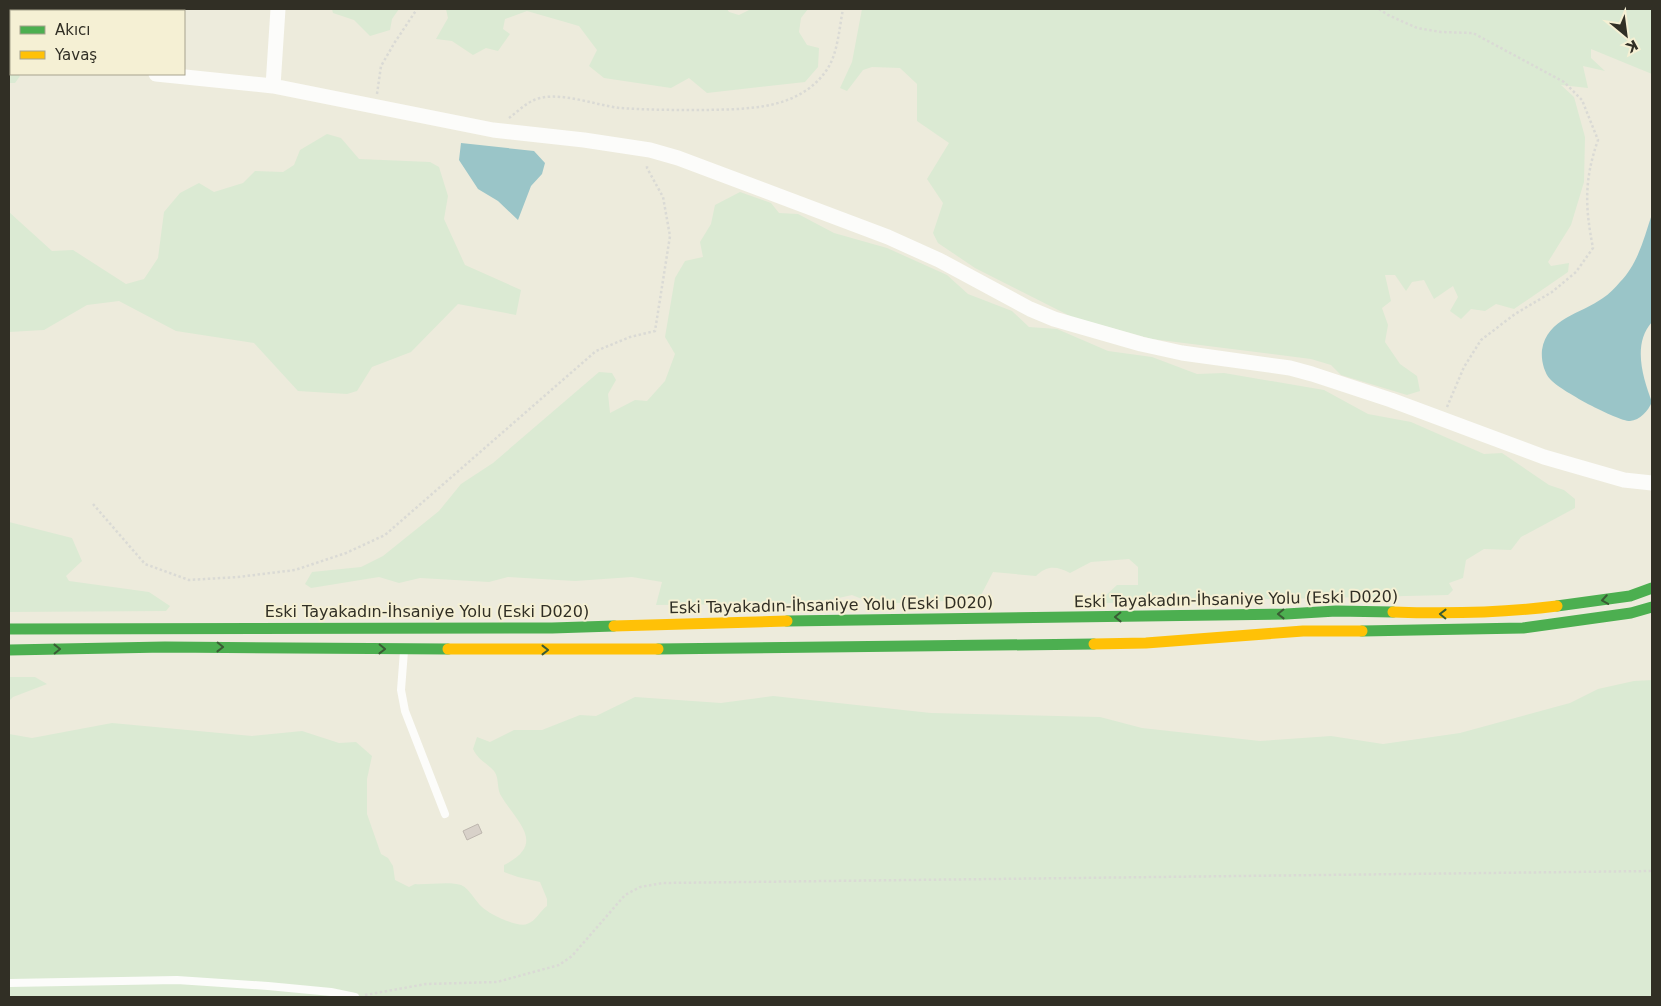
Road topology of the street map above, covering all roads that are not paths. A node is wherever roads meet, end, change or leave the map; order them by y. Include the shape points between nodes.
1 (278, 9) edge
2 (166, 75) edge
3 (273, 86) junction
4 (1652, 483) edge
5 (1652, 588) edge
6 (1652, 607) edge
7 (9, 629) edge
8 (405, 649) junction
9 (9, 650) edge
10 (445, 814) dead end
11 (9, 983) edge
12 (355, 997) edge

1 - 3 street
2 - 3 street
3 - 4 street via 494,130 650,150 888,237 1054,319 1182,353 1290,368 1443,418 1544,457 1624,480
5 -> 7 main road, Eski Tayakadın-İhsaniye Yolu (Eski D020) via 1630,596 1577,604 1460,614 1336,611 552,628
8 -> 6 main road, Eski Tayakadın-İhsaniye Yolu (Eski D020) via 1146,643 1303,631 1523,628 1631,613
9 -> 8 main road, Eski Tayakadın-İhsaniye Yolu (Eski D020) via 165,646
8 - 10 lane via 401,690 405,711
11 - 12 lane via 177,980 331,992

